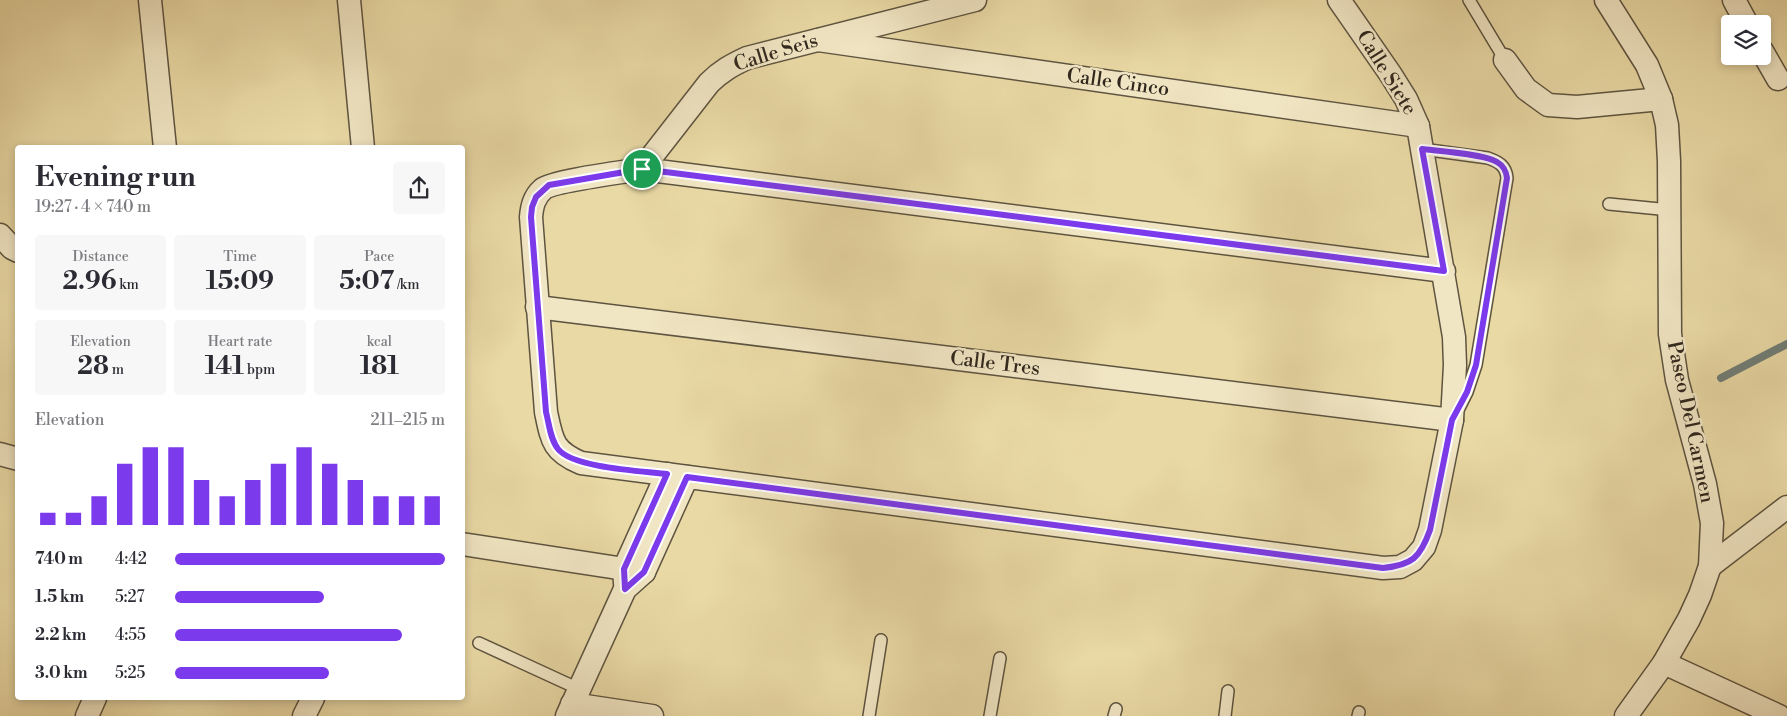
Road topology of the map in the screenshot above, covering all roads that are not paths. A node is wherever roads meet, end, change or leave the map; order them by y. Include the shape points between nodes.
1 (150, 0) edge
2 (349, 0) edge
3 (975, 0) edge
4 (1339, 0) edge
5 (1469, 0) edge
6 (1606, 0) edge
7 (1734, 0) edge
8 (1743, 15) edge
9 (818, 40) junction
10 (1505, 60) joint
11 (1770, 65) edge
12 (1778, 79) dead end
13 (1661, 99) junction
14 (1418, 126) junction
15 (165, 145) edge
16 (363, 145) edge
17 (1422, 149) junction
18 (642, 169) junction
19 (1609, 204) dead end
20 (1670, 210) junction
21 (0, 235) edge
22 (15, 250) edge
23 (1444, 271) junction
24 (538, 307) junction
25 (1452, 420) junction
26 (0, 454) edge
27 (15, 458) edge
28 (677, 476) junction
29 (1787, 507) edge
30 (465, 545) edge
31 (1710, 566) junction
32 (631, 577) junction
33 (881, 640) dead end
34 (479, 643) dead end
35 (1000, 658) dead end
36 (1664, 663) junction
37 (1228, 691) dead end
38 (94, 700) edge
39 (312, 700) edge
40 (573, 703) edge
41 (86, 716) edge
42 (304, 716) edge
43 (652, 716) edge
44 (869, 716) edge
45 (990, 716) edge
46 (1225, 716) edge
47 (1626, 716) edge
48 (1779, 716) edge

1 - 15 street
2 - 16 street
3 - 9 street, Calle Seis
4 - 14 street, Calle Siete via 1391,75
5 - 10 lane
6 - 13 street, Paseo Del Carmen via 1647,65
7 - 8 street
9 - 14 street, Calle Cinco
9 - 18 street, Calle Seis via 747,58 721,72
10 - 13 street via 1526,89 1548,104 1577,107
11 - 12 street
13 - 20 street, Paseo Del Carmen via 1668,125
14 - 17 street, Calle Siete
17 - 23 street, Calle Siete
17 - 25 lane via 1488,158 1506,171 1476,365 1467,392
18 - 23 street
18 - 24 street via 549,185 536,197 531,217
19 - 20 lane
20 - 31 street, Paseo Del Carmen via 1670,334 1677,380 1712,522
21 - 22 street
23 - 25 street, Calle Siete via 1454,337
24 - 25 street, Calle Tres
24 - 28 street via 546,412 557,449 581,463
25 - 28 street, Calle Siete via 1424,547 1413,560 1383,568
26 - 27 street
28 - 32 street
29 - 31 street
30 - 32 street
31 - 36 street, Paseo Del Carmen via 1689,619
32 - 40 street
33 - 44 lane
34 - 40 lane
35 - 45 lane
36 - 47 street, Paseo Del Carmen
36 - 48 street
37 - 46 lane
38 - 41 street
39 - 42 street
40 - 43 street

